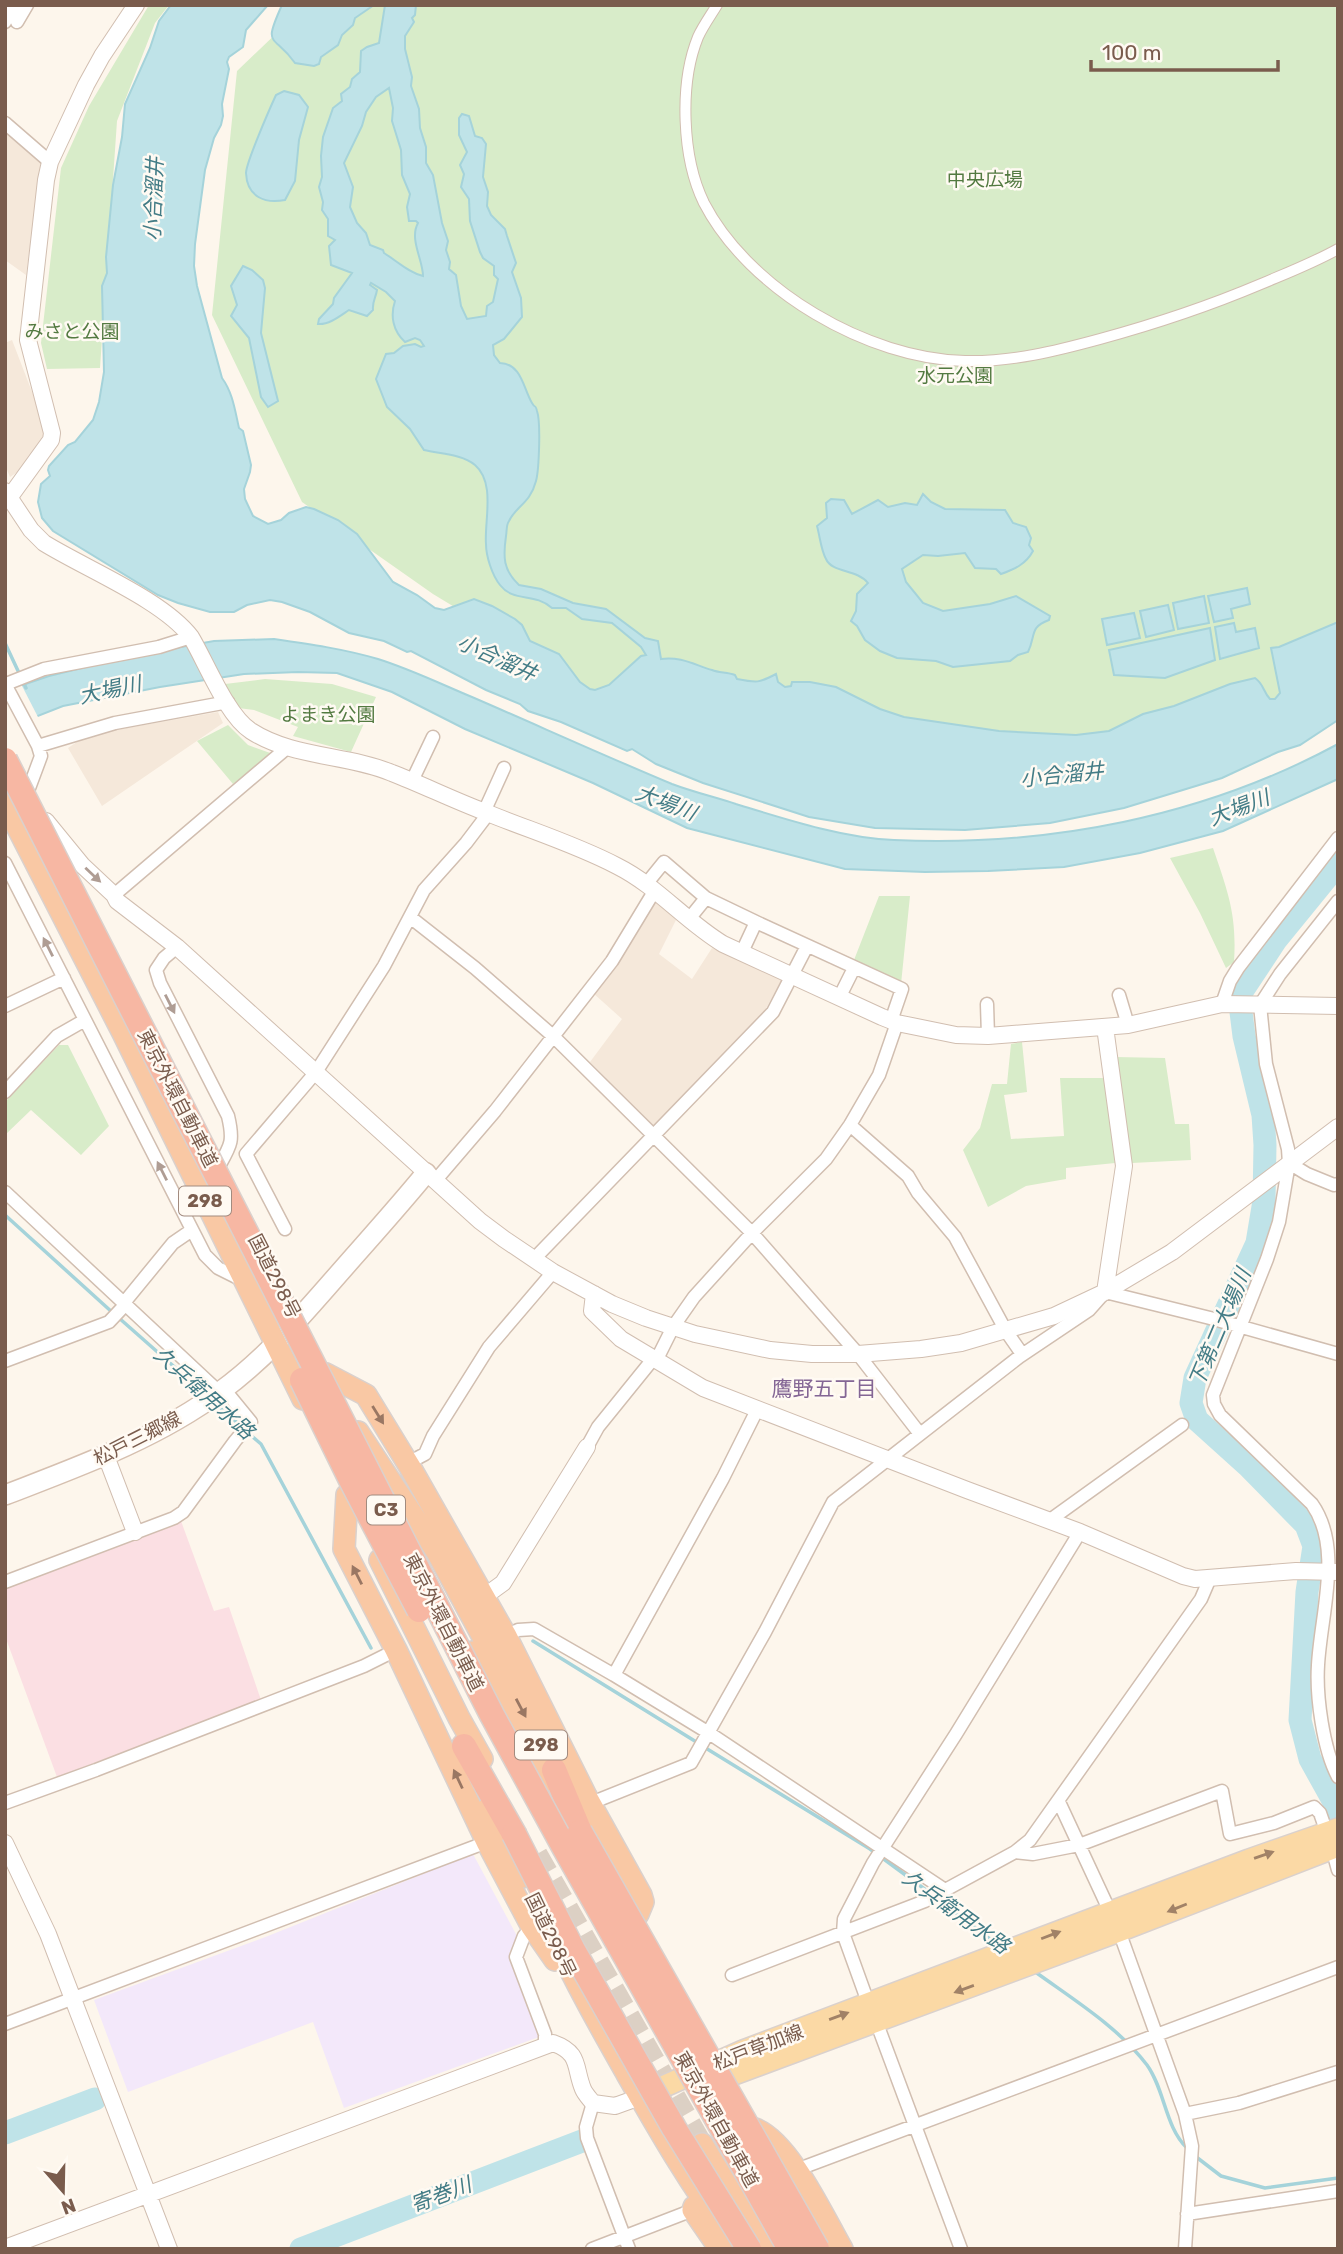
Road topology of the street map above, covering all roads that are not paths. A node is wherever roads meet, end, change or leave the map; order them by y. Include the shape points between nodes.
1 (14, 5) edge
2 (27, 5) edge
3 (136, 5) edge
4 (717, 5) edge
5 (11, 22) edge
6 (5, 123) edge
7 (50, 162) junction
8 (1338, 249) edge
9 (7, 494) edge
10 (193, 639) junction
11 (6, 684) edge
12 (224, 696) junction
13 (433, 737) dead end
14 (38, 746) junction
15 (288, 747) junction
16 (7, 753) edge
17 (503, 768) dead end
18 (412, 781) junction
19 (17, 789) edge
20 (5, 803) edge
21 (486, 813) junction
22 (41, 815) junction
23 (1338, 838) edge
24 (5, 863) edge
25 (651, 887) junction
26 (114, 895) junction
27 (706, 898) junction
28 (1338, 901) edge
29 (410, 917) junction
30 (689, 919) junction
31 (756, 922) junction
32 (807, 946) junction
33 (177, 947) junction
34 (742, 952) junction
35 (853, 968) junction
36 (793, 976) junction
37 (64, 978) junction
38 (1119, 995) dead end
39 (839, 998) junction
40 (987, 1004) dead end
41 (1225, 1004) junction
42 (1257, 1005) junction
43 (5, 1006) edge
44 (1338, 1006) edge
45 (85, 1020) junction
46 (894, 1022) junction
47 (1128, 1025) junction
48 (1105, 1027) junction
49 (553, 1036) junction
50 (988, 1036) junction
51 (316, 1072) junction
52 (5, 1092) edge
53 (850, 1125) junction
54 (1338, 1126) edge
55 (654, 1137) junction
56 (254, 1144) junction
57 (230, 1146) junction
58 (1289, 1163) junction
59 (219, 1166) junction
60 (431, 1177) junction
61 (1338, 1184) edge
62 (5, 1192) edge
63 (285, 1229) dead end
64 (192, 1230) junction
65 (752, 1233) junction
66 (534, 1259) junction
67 (553, 1272) junction
68 (244, 1281) junction
69 (1105, 1292) junction
70 (594, 1294) junction
71 (124, 1304) junction
72 (297, 1320) junction
73 (1238, 1326) junction
74 (673, 1327) junction
75 (1006, 1331) junction
76 (275, 1343) junction
77 (858, 1354) junction
78 (1023, 1354) junction
79 (1338, 1354) edge
80 (654, 1360) junction
81 (5, 1361) edge
82 (326, 1374) junction
83 (222, 1391) junction
84 (757, 1409) junction
85 (349, 1418) junction
86 (1182, 1425) dead end
87 (920, 1434) junction
88 (587, 1447) joint
89 (106, 1456) junction
90 (887, 1459) junction
91 (408, 1463) junction
92 (5, 1495) edge
93 (347, 1495) junction
94 (1050, 1520) junction
95 (135, 1532) junction
96 (1080, 1532) junction
97 (1335, 1572) edge
98 (1210, 1578) junction
99 (5, 1582) edge
100 (485, 1596) junction
101 (400, 1601) junction
102 (506, 1636) junction
103 (396, 1650) junction
104 (614, 1675) junction
105 (709, 1733) junction
106 (464, 1746) junction
107 (1334, 1757) edge
108 (554, 1770) junction
109 (1338, 1777) edge
110 (5, 1802) edge
111 (1059, 1802) junction
112 (553, 1803) dead end
113 (591, 1803) junction
114 (516, 1828) junction
115 (1334, 1839) edge
116 (487, 1842) junction
117 (5, 1843) edge
118 (1079, 1845) junction
119 (883, 1849) junction
120 (1015, 1852) junction
121 (1338, 1870) edge
122 (942, 1891) junction
123 (638, 1914) junction
124 (1115, 1922) junction
125 (532, 1927) junction
126 (843, 1933) junction
127 (1338, 1967) edge
128 (732, 1975) dead end
129 (577, 1986) junction
130 (74, 1998) junction
131 (872, 2013) junction
132 (5, 2024) edge
133 (1157, 2035) junction
134 (545, 2045) junction
135 (722, 2069) junction
136 (1338, 2072) edge
137 (640, 2097) junction
138 (593, 2103) junction
139 (1185, 2114) junction
140 (915, 2126) junction
141 (745, 2130) junction
142 (702, 2144) tunnel mouth
143 (796, 2170) junction
144 (1338, 2191) edge
145 (149, 2195) junction
146 (695, 2202) junction
147 (1187, 2214) junction
148 (627, 2242) edge
149 (5, 2248) edge
150 (169, 2249) edge
151 (592, 2249) edge
152 (720, 2249) edge
153 (740, 2249) edge
154 (749, 2249) edge
155 (765, 2249) edge
156 (776, 2249) edge
157 (790, 2249) edge
158 (802, 2249) edge
159 (815, 2249) edge
160 (842, 2249) edge
161 (961, 2249) edge
162 (1185, 2249) edge

1 - 5 street
2 - 5 street
3 - 7 street via 102,55
4 - 8 street via 698,36 685,119 692,170 704,202 755,268 841,330 923,356 964,361 1041,355 1164,324
6 - 7 street
7 - 9 street via 28,340 52,433
9 - 10 street via 44,543 152,604
10 - 11 street via 44,670
10 - 12 street
11 - 14 street
12 - 14 street
12 - 15 street via 251,731
13 - 18 street
14 - 19 street via 41,755
15 - 18 street via 364,763
15 - 26 street
16 - 19 highway, 国道298号 / 298
16 - 157 highway, 東京外環自動車道 / C3, bridge via 492,1715
17 - 21 street
18 - 21 street
19 - 22 highway, 国道298号 / 298
19 - 156 highway, 東京外環自動車道 / C3, bridge via 358,1494 551,1854
20 - 68 highway, 国道298号 / 298
21 - 25 street via 582,849
21 - 29 street via 424,890
22 -> 26 street
22 - 59 highway, 国道298号 / 298
23 - 41 street via 1238,968
37 -> 24 street
25 - 27 street via 664,862
25 - 30 street
25 - 49 street via 612,961
26 - 33 street
27 - 30 street
27 - 31 street
28 - 42 street
29 - 49 street
29 - 51 street
30 - 34 street via 714,939
31 - 32 street
31 - 34 street
32 - 35 street
32 - 36 street
33 - 51 street
33 -> 57 street via 156,970 228,1116 233,1136
34 - 36 street
35 - 39 street
35 - 46 street via 902,989
36 - 39 street
36 - 55 street via 773,1012
37 - 43 street
37 - 45 street
38 - 47 street
39 - 46 street
40 - 50 street
41 - 42 street
41 - 47 street
42 - 44 street
42 - 58 street
45 - 52 street via 57,1036
64 -> 45 street
46 - 50 street via 956,1035
46 - 53 street via 879,1075
47 - 48 street
48 - 50 street
48 - 69 street via 1124,1166
49 - 55 street
49 - 60 street via 495,1111
51 - 56 street
51 - 60 street
53 - 65 street via 826,1159
53 - 75 street via 908,1176 961,1246
54 - 58 street
55 - 65 street
55 - 66 street
56 - 57 street
56 - 63 street via 247,1154
57 - 59 street
58 - 61 street
58 - 69 street via 1172,1252
58 - 73 street via 1279,1222 1258,1287
59 - 72 highway, 国道298号 / 298
60 - 66 street via 480,1221
60 - 72 main road, 松戸三郷線
62 - 71 street
64 - 68 street via 208,1260
64 - 71 street via 173,1243
65 - 74 street
65 - 77 street
66 - 67 street
67 - 70 street
67 - 91 street via 489,1348 425,1454
68 - 76 highway, 国道298号 / 298
69 - 73 street
69 - 75 street
69 - 78 street via 1089,1310
70 - 74 street
70 - 80 street via 592,1311 621,1339
71 - 81 street via 112,1319
71 - 83 street
72 - 76 main road, 松戸三郷線
72 - 82 highway, 国道298号 / 298
73 - 79 street
73 - 97 street via 1213,1404 1321,1513 1329,1530
74 - 77 street via 770,1350
74 - 80 street
75 - 77 street via 948,1345
75 - 78 street
76 - 83 main road, 松戸三郷線
76 - 93 highway, 国道298号 / 298
77 - 87 street
78 - 87 street
80 - 84 street via 703,1388
80 - 88 street
82 - 85 highway, 国道298号 / 298
82 -> 91 highway via 366,1395
83 - 89 main road, 松戸三郷線
83 - 95 street via 251,1422 183,1512
84 - 90 street
84 - 104 street
85 -> 108 highway, 298 via 437,1552
85 - 112 highway, 国道298号 / 298
86 - 94 street
87 - 90 street
88 - 100 street via 503,1583
89 - 92 main road, 松戸三郷線
89 - 95 street
90 - 94 street
90 - 105 street via 833,1502
91 - 100 highway
93 - 101 highway, 国道298号 / 298
103 -> 93 highway, 298 via 344,1549
94 - 96 street
95 - 99 street
96 - 98 street via 1183,1576
96 - 119 street
97 - 98 street
97 - 107 street via 1318,1668 1323,1730
98 - 111 street via 1202,1599
100 - 102 highway
101 - 106 highway, 国道298号 / 298 via 439,1699
101 - 114 highway, 国道298号 / 298
102 - 104 street via 534,1629
102 - 113 highway
103 - 110 street via 364,1667
116 -> 103 highway, 298
104 - 105 street
105 - 113 street via 691,1763
105 - 119 street
106 - 114 highway
106 - 129 highway, 国道298号 / 298 via 488,1811
107 - 109 street
108 - 123 highway, 298
108 - 159 highway, bridge via 580,1832
111 - 118 street
111 - 120 street
113 - 123 highway via 641,1895
114 - 154 highway, bridge via 573,1950
115 - 118 street via 1314,1807 1230,1834 1222,1791
115 - 121 street
115 - 124 main road, 松戸草加線
116 - 125 highway, 298
116 - 130 street
117 - 130 street
118 - 120 street via 1033,1854
118 - 124 street
119 - 122 street
119 - 126 street via 844,1919
120 - 122 street
122 - 126 street
123 - 135 highway, 298
124 - 131 main road, 松戸草加線
124 - 133 street
125 - 129 highway, 298
125 - 134 street via 516,1957
126 - 128 street
126 - 131 street
127 - 133 street
129 - 137 highway, 国道298号 / 298
130 - 132 street
130 - 145 street
131 - 135 main road, 松戸草加線
131 - 140 street
133 - 139 street
133 - 140 street
134 - 138 street via 553,2043 571,2053 583,2091
134 - 145 street
135 - 137 main road, 松戸草加線
135 - 141 highway, 298
136 - 139 street via 1239,2103
137 - 138 street via 615,2106
137 - 146 highway, 国道298号 / 298
138 - 148 street via 587,2138
139 - 147 street via 1192,2146
140 - 143 street
140 - 161 street
141 - 143 highway, 298 via 768,2134
141 - 158 highway, 298
141 - 159 highway, 298 via 803,2207
142 - 155 highway
143 - 160 highway, 298
144 - 147 street
145 - 149 street
145 - 150 street
146 - 148 street
146 - 152 highway
146 - 153 highway, 国道298号 / 298
147 - 162 street
148 - 151 street

